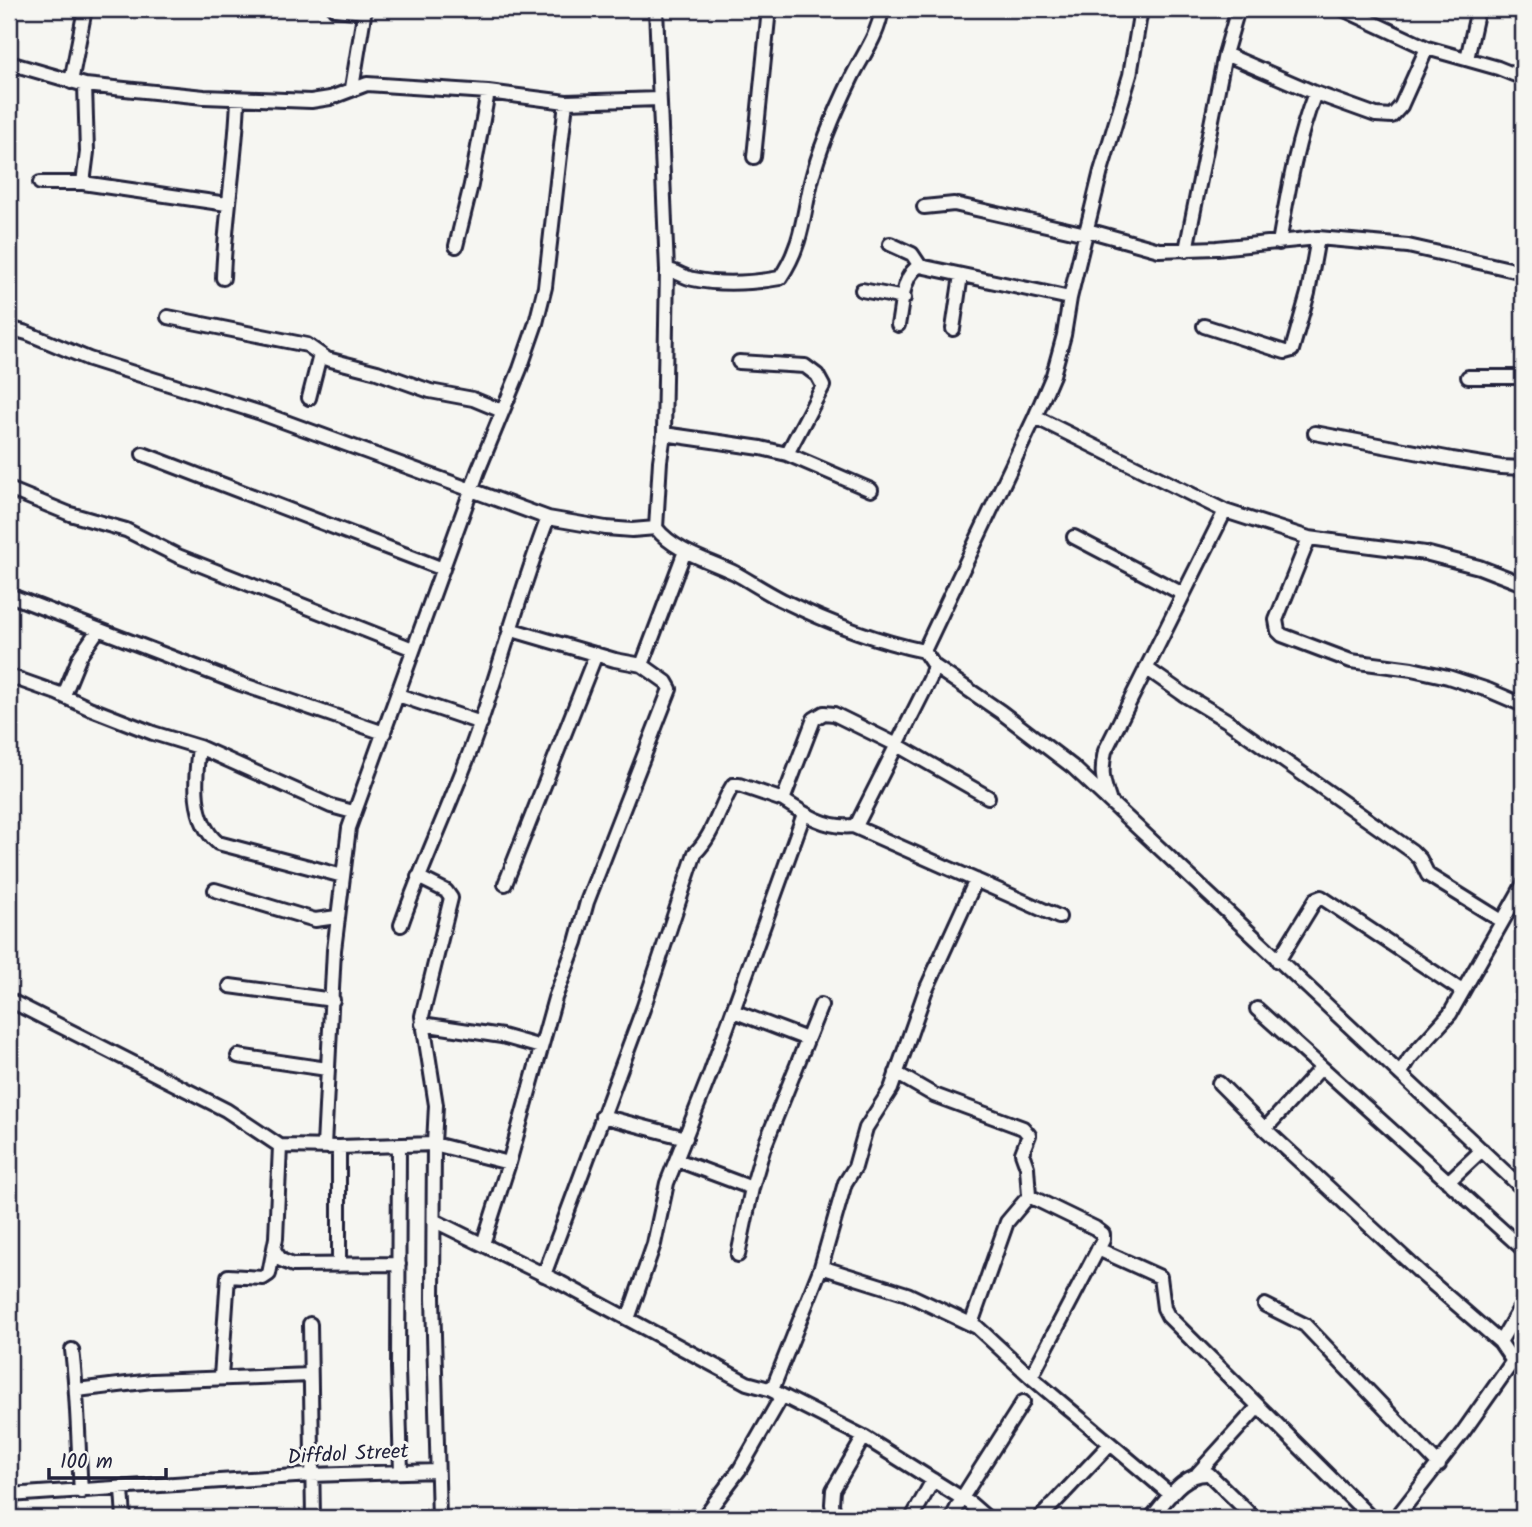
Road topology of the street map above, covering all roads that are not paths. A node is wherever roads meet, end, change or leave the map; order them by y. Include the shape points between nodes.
1 (85, 9) edge
2 (335, 9) edge
3 (656, 9) edge
4 (769, 9) edge
5 (882, 9) edge
6 (1141, 9) edge
7 (1238, 9) edge
8 (1343, 9) edge
9 (1478, 9) edge
10 (365, 11) edge
11 (1427, 48) junction
12 (1225, 54) junction
13 (1467, 59) junction
14 (9, 63) edge
15 (1523, 78) edge
16 (71, 82) junction
17 (85, 85) junction
18 (352, 88) junction
19 (488, 92) junction
20 (1315, 93) junction
21 (239, 99) junction
22 (659, 99) junction
23 (566, 102) junction
24 (754, 157) dead end
25 (40, 183) dead end
26 (83, 183) junction
27 (227, 204) junction
28 (925, 207) dead end
29 (1087, 232) junction
30 (1318, 238) junction
31 (1279, 243) junction
32 (890, 244) dead end
33 (456, 246) dead end
34 (1185, 250) junction
35 (920, 266) junction
36 (667, 271) junction
37 (1523, 272) edge
38 (961, 275) junction
39 (223, 278) dead end
40 (862, 290) dead end
41 (904, 298) junction
42 (1070, 298) junction
43 (168, 317) dead end
44 (898, 325) dead end
45 (1204, 326) dead end
46 (9, 328) edge
47 (953, 329) dead end
48 (320, 355) junction
49 (739, 362) dead end
50 (1468, 377) dead end
51 (1523, 377) edge
52 (309, 398) dead end
53 (502, 411) junction
54 (1035, 418) junction
55 (1315, 433) dead end
56 (664, 434) junction
57 (143, 454) dead end
58 (787, 454) junction
59 (1523, 468) edge
60 (9, 489) edge
61 (472, 490) junction
62 (871, 490) dead end
63 (1225, 511) junction
64 (548, 518) junction
65 (656, 528) junction
66 (1074, 537) dead end
67 (1309, 538) junction
68 (685, 551) junction
69 (443, 569) junction
70 (1523, 583) edge
71 (1183, 594) junction
72 (9, 595) edge
73 (509, 629) junction
74 (98, 630) junction
75 (413, 649) junction
76 (924, 651) junction
77 (596, 654) junction
78 (642, 665) junction
79 (934, 666) junction
80 (1146, 668) junction
81 (9, 676) edge
82 (64, 695) junction
83 (398, 695) junction
84 (1523, 705) edge
85 (481, 723) junction
86 (384, 733) junction
87 (897, 745) junction
88 (200, 747) junction
89 (988, 797) dead end
90 (783, 800) junction
91 (1111, 805) junction
92 (353, 812) junction
93 (804, 814) junction
94 (853, 826) junction
95 (343, 876) junction
96 (418, 877) junction
97 (976, 880) junction
98 (505, 884) dead end
99 (1523, 885) edge
100 (215, 890) dead end
101 (337, 917) junction
102 (1059, 917) dead end
103 (1502, 921) junction
104 (401, 925) dead end
105 (1278, 961) junction
106 (229, 986) dead end
107 (1462, 991) junction
108 (9, 1000) edge
109 (333, 1000) junction
110 (821, 1005) dead end
111 (1256, 1009) dead end
112 (733, 1011) junction
113 (422, 1024) junction
114 (807, 1039) junction
115 (541, 1047) junction
116 (238, 1056) dead end
117 (327, 1069) junction
118 (1320, 1069) junction
119 (896, 1073) junction
120 (1400, 1074) junction
121 (1219, 1083) dead end
122 (602, 1116) junction
123 (1265, 1129) junction
124 (686, 1138) junction
125 (434, 1144) junction
126 (280, 1146) junction
127 (324, 1146) junction
128 (399, 1146) junction
129 (339, 1147) junction
130 (1482, 1150) junction
131 (677, 1160) junction
132 (509, 1163) junction
133 (1448, 1182) junction
134 (752, 1188) junction
135 (1523, 1189) edge
136 (1029, 1196) junction
137 (435, 1221) junction
138 (483, 1244) junction
139 (1098, 1249) junction
140 (1523, 1249) edge
141 (274, 1250) junction
142 (738, 1255) dead end
143 (399, 1264) junction
144 (339, 1265) junction
145 (821, 1266) junction
146 (544, 1275) junction
147 (1523, 1303) edge
148 (1265, 1305) dead end
149 (628, 1319) junction
150 (310, 1324) dead end
151 (971, 1324) junction
152 (1500, 1342) junction
153 (72, 1350) dead end
154 (1518, 1365) edge
155 (310, 1375) junction
156 (221, 1377) junction
157 (1031, 1377) junction
158 (769, 1389) junction
159 (77, 1390) junction
160 (782, 1396) junction
161 (1023, 1402) dead end
162 (1258, 1407) junction
163 (864, 1437) junction
164 (1110, 1444) junction
165 (1439, 1465) junction
166 (437, 1471) junction
167 (401, 1472) junction
168 (1198, 1473) junction
169 (311, 1475) junction
170 (933, 1480) junction
171 (122, 1489) junction
172 (81, 1492) junction
173 (9, 1495) edge
174 (1171, 1495) junction
175 (962, 1498) junction
176 (124, 1518) edge
177 (313, 1518) edge
178 (439, 1518) edge
179 (703, 1518) edge
180 (835, 1518) edge
181 (912, 1518) edge
182 (952, 1518) edge
183 (987, 1518) edge
184 (1040, 1518) edge
185 (1151, 1518) edge
186 (1254, 1518) edge
187 (1371, 1518) edge
188 (1396, 1518) edge

1 - 16 street
2 - 10 street
3 - 22 street
4 - 24 street
5 - 36 street via 876,36 825,139 792,260 780,278 756,283 714,282
6 - 29 street via 1130,75
7 - 12 street
8 - 11 street
9 - 13 street
10 - 18 street
11 - 13 street
11 - 20 street via 1392,116 1376,115
12 - 20 street
12 - 34 street
13 - 15 street
14 - 16 street
16 - 17 street
17 - 21 street
17 - 26 street
18 - 19 street via 367,84
18 - 21 street via 311,101
19 - 23 street
19 - 33 street
20 - 31 street via 1296,153
21 - 27 street
22 - 23 street
22 - 36 street
23 - 53 street via 545,287
25 - 26 street
26 - 27 street
27 - 39 street
28 - 29 street via 954,204
29 - 34 street via 1159,250
29 - 42 street
30 - 31 street
30 - 37 street via 1408,246
30 - 45 street via 1292,351
31 - 34 street
32 - 35 street via 912,254
35 - 38 street
35 - 41 street via 909,276
36 - 56 street
38 - 42 street
38 - 47 street
40 - 41 street
41 - 44 street
42 - 54 street via 1059,354
43 - 48 street via 307,345
46 - 61 street
48 - 52 street
48 - 53 street
49 - 58 street via 805,366 823,386
50 - 51 street
53 - 61 street
54 - 63 street
54 - 76 street
55 - 59 street
56 - 58 street
56 - 65 street
57 - 69 street
58 - 62 street
60 - 75 street via 126,530 178,556
61 - 64 street
61 - 69 street
63 - 67 street
63 - 71 street
64 - 65 street via 606,528
64 - 73 street
65 - 68 street via 664,539
66 - 71 street
67 - 70 street via 1425,553
67 - 84 street via 1276,620 1282,635 1351,661 1448,677
68 - 76 street via 852,630
68 - 78 street
69 - 75 street
71 - 80 street
72 - 74 street
73 - 77 street
73 - 85 street
74 - 82 street via 80,656
74 - 86 street
75 - 83 street
76 - 79 street
77 - 78 street
77 - 98 street
78 - 115 street via 666,682 668,698 587,902
79 - 87 street
79 - 91 street via 1062,759
80 - 91 street via 1105,751 1102,783
80 - 103 street via 1412,851 1428,875
81 - 82 street
82 - 88 street
83 - 85 street
83 - 86 street
85 - 96 street
86 - 92 street
87 - 89 street
87 - 90 street via 824,713 814,719
87 - 94 street
88 - 92 street
88 - 95 street via 196,798 210,836 218,843
90 - 93 street
90 - 122 street via 739,785 733,785 724,799 710,835 695,853
91 - 105 street
92 - 95 street
93 - 94 street via 832,825
93 - 112 street
94 - 97 street
95 - 101 street
96 - 104 street
96 - 113 street via 451,898
97 - 102 street
97 - 119 street via 925,992
99 - 103 street
100 - 101 street via 315,920
101 - 109 street
103 - 107 street
105 - 107 street via 1321,897
105 - 120 street
106 - 109 street
107 - 120 street via 1450,1014
108 - 126 street via 226,1110
109 - 117 street
110 - 114 street
111 - 118 street
112 - 114 street
112 - 124 street
113 - 115 street
113 - 125 street via 436,1105
114 - 134 street via 762,1150
115 - 132 street
116 - 117 street
117 - 127 street
118 - 123 street
118 - 133 street
119 - 136 street via 934,1095 1026,1130 1022,1153
119 - 145 street via 888,1096 866,1128
120 - 130 street
121 - 123 street
122 - 124 street
122 - 146 street
123 - 152 street
124 - 131 street
125 - 128 street
125 - 132 street
125 - 137 street
126 - 127 street
126 - 141 street
127 - 129 street
128 - 129 street
128 - 143 street
129 - 144 street
130 - 133 street
130 - 135 street
131 - 134 street
131 - 149 street
132 - 138 street
133 - 140 street
134 - 142 street
136 - 139 street via 1103,1234
136 - 151 street via 1007,1222
137 - 138 street
137 - 166 street
138 - 146 street
139 - 157 street
139 - 162 street via 1160,1277 1168,1316
141 - 144 street via 286,1264
141 - 156 street via 269,1274 263,1278 228,1276
143 - 144 street
143 - 167 street
145 - 151 street via 907,1294
145 - 158 street
146 - 149 street
147 - 152 street
148 - 165 street via 1305,1325
149 - 158 street via 747,1383
150 - 155 street
151 - 157 street
152 - 154 street
153 - 159 street
154 - 165 street
155 - 156 street
155 - 169 street
156 - 159 street
157 - 164 street
158 - 160 street
159 - 172 street
160 - 163 street
160 - 179 street via 740,1469
161 - 175 street
162 - 168 street
162 - 187 street
163 - 170 street
163 - 180 street via 833,1490
164 - 174 street
164 - 184 street
165 - 188 street
166 - 167 street, Diffdol Street
166 - 178 street
167 - 169 street, Diffdol Street
168 - 174 street
168 - 186 street via 1209,1474
169 - 171 street, Diffdol Street
169 - 177 street
170 - 175 street
170 - 181 street
171 - 172 street, Diffdol Street
171 - 176 street
172 - 173 street, Diffdol Street
174 - 185 street
175 - 182 street
175 - 183 street

